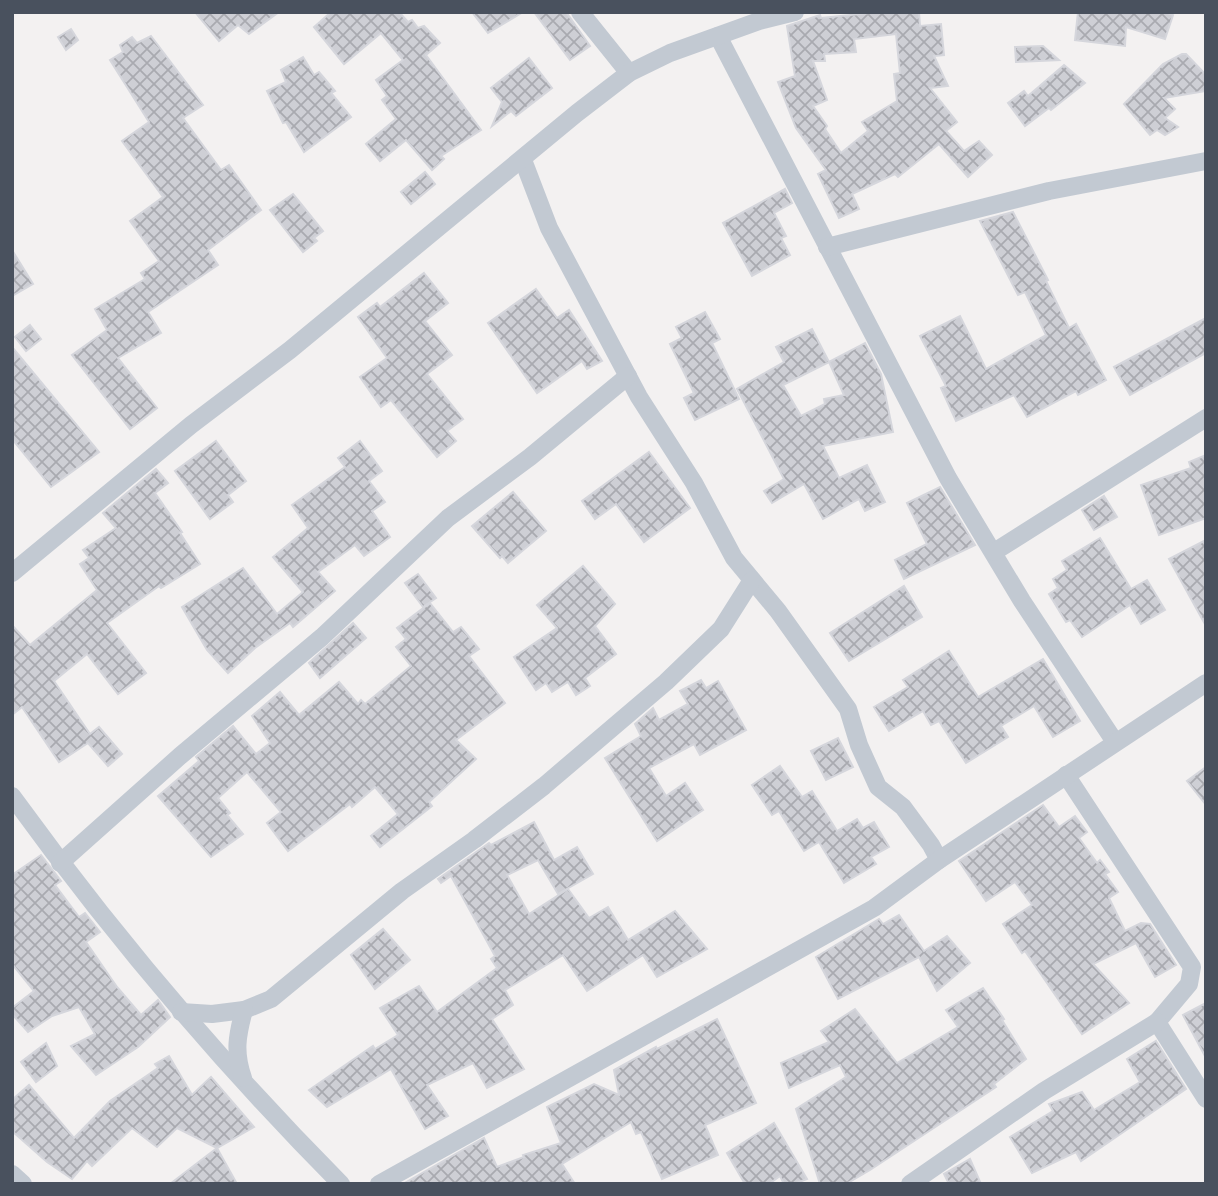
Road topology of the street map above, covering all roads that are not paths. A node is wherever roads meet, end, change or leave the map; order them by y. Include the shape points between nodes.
1 (580, 12) edge
2 (795, 12) edge
3 (718, 36) junction
4 (629, 73) junction
5 (523, 159) junction
6 (1206, 160) edge
7 (827, 247) junction
8 (628, 376) junction
9 (1206, 418) edge
10 (994, 552) junction
11 (12, 573) edge
12 (752, 580) junction
13 (1206, 683) edge
14 (1115, 742) junction
15 (1066, 775) junction
16 (12, 796) edge
17 (939, 860) junction
18 (60, 863) junction
19 (1199, 966) edge
20 (244, 1010) junction
21 (181, 1012) junction
22 (1157, 1021) junction
23 (246, 1084) junction
24 (1206, 1099) edge
25 (12, 1174) edge
26 (23, 1184) edge
27 (341, 1184) edge
28 (379, 1184) edge
29 (910, 1184) edge

1 - 4 street
2 - 3 street
3 - 4 street
3 - 7 street
4 - 5 street
5 - 8 street via 549,228
5 - 11 street
6 - 7 street via 1049,191
7 - 10 street via 948,478
8 - 12 street via 734,558
8 - 18 street via 448,518 322,637
9 - 10 street
10 - 14 street
12 - 17 street via 848,709 878,787 903,807
12 - 20 street via 721,629 544,786 402,891 271,999
13 - 14 street
14 - 15 street
15 - 17 street
15 - 19 street
16 - 18 street
17 - 28 street via 874,908
18 - 21 street
19 - 22 street
20 - 21 street
20 - 23 street via 236,1059
21 - 23 street
22 - 24 street
22 - 29 street via 1044,1091
23 - 27 street
25 - 26 street

